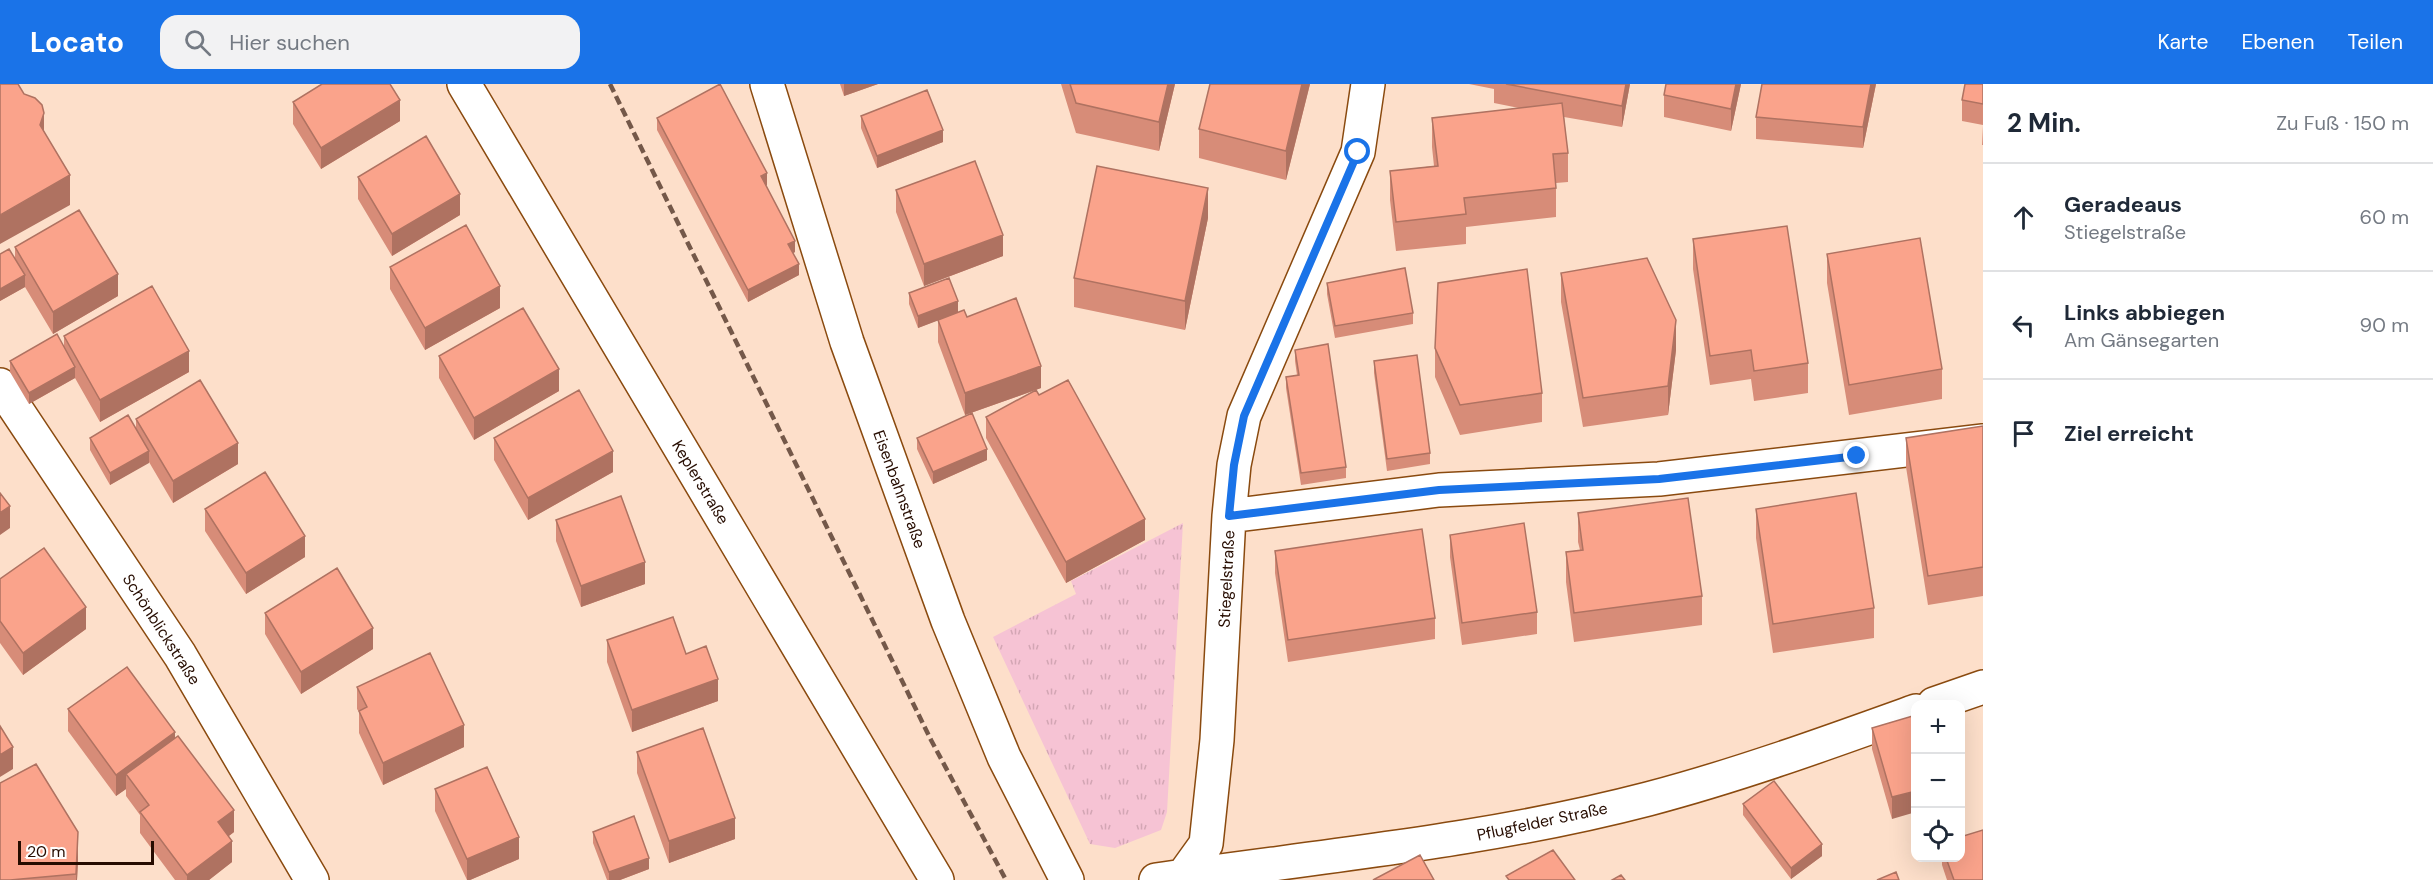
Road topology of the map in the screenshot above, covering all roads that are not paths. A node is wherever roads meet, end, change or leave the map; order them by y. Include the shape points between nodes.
1 (464, 84) edge
2 (767, 84) edge
3 (1368, 84) edge
4 (0, 385) edge
5 (1983, 441) edge
6 (1229, 516) junction
7 (1983, 687) edge
8 (1948, 700) edge
9 (1911, 713) edge
10 (1170, 878) edge
11 (312, 880) edge
12 (937, 880) edge
13 (1066, 880) edge

1 - 12 street, Keplerstraße
2 - 13 street, Eisenbahnstraße via 847,342 948,621 1004,757
3 - 6 street, Stiegelstraße via 1358,152 1244,416
4 - 11 street, Schönblickstraße via 180,655
5 - 6 street via 1659,479 1439,490
6 - 10 street, Stiegelstraße via 1217,740 1206,844
7 - 8 street
9 - 10 street, Pflugfelder Straße via 1772,762 1647,799 1473,836

